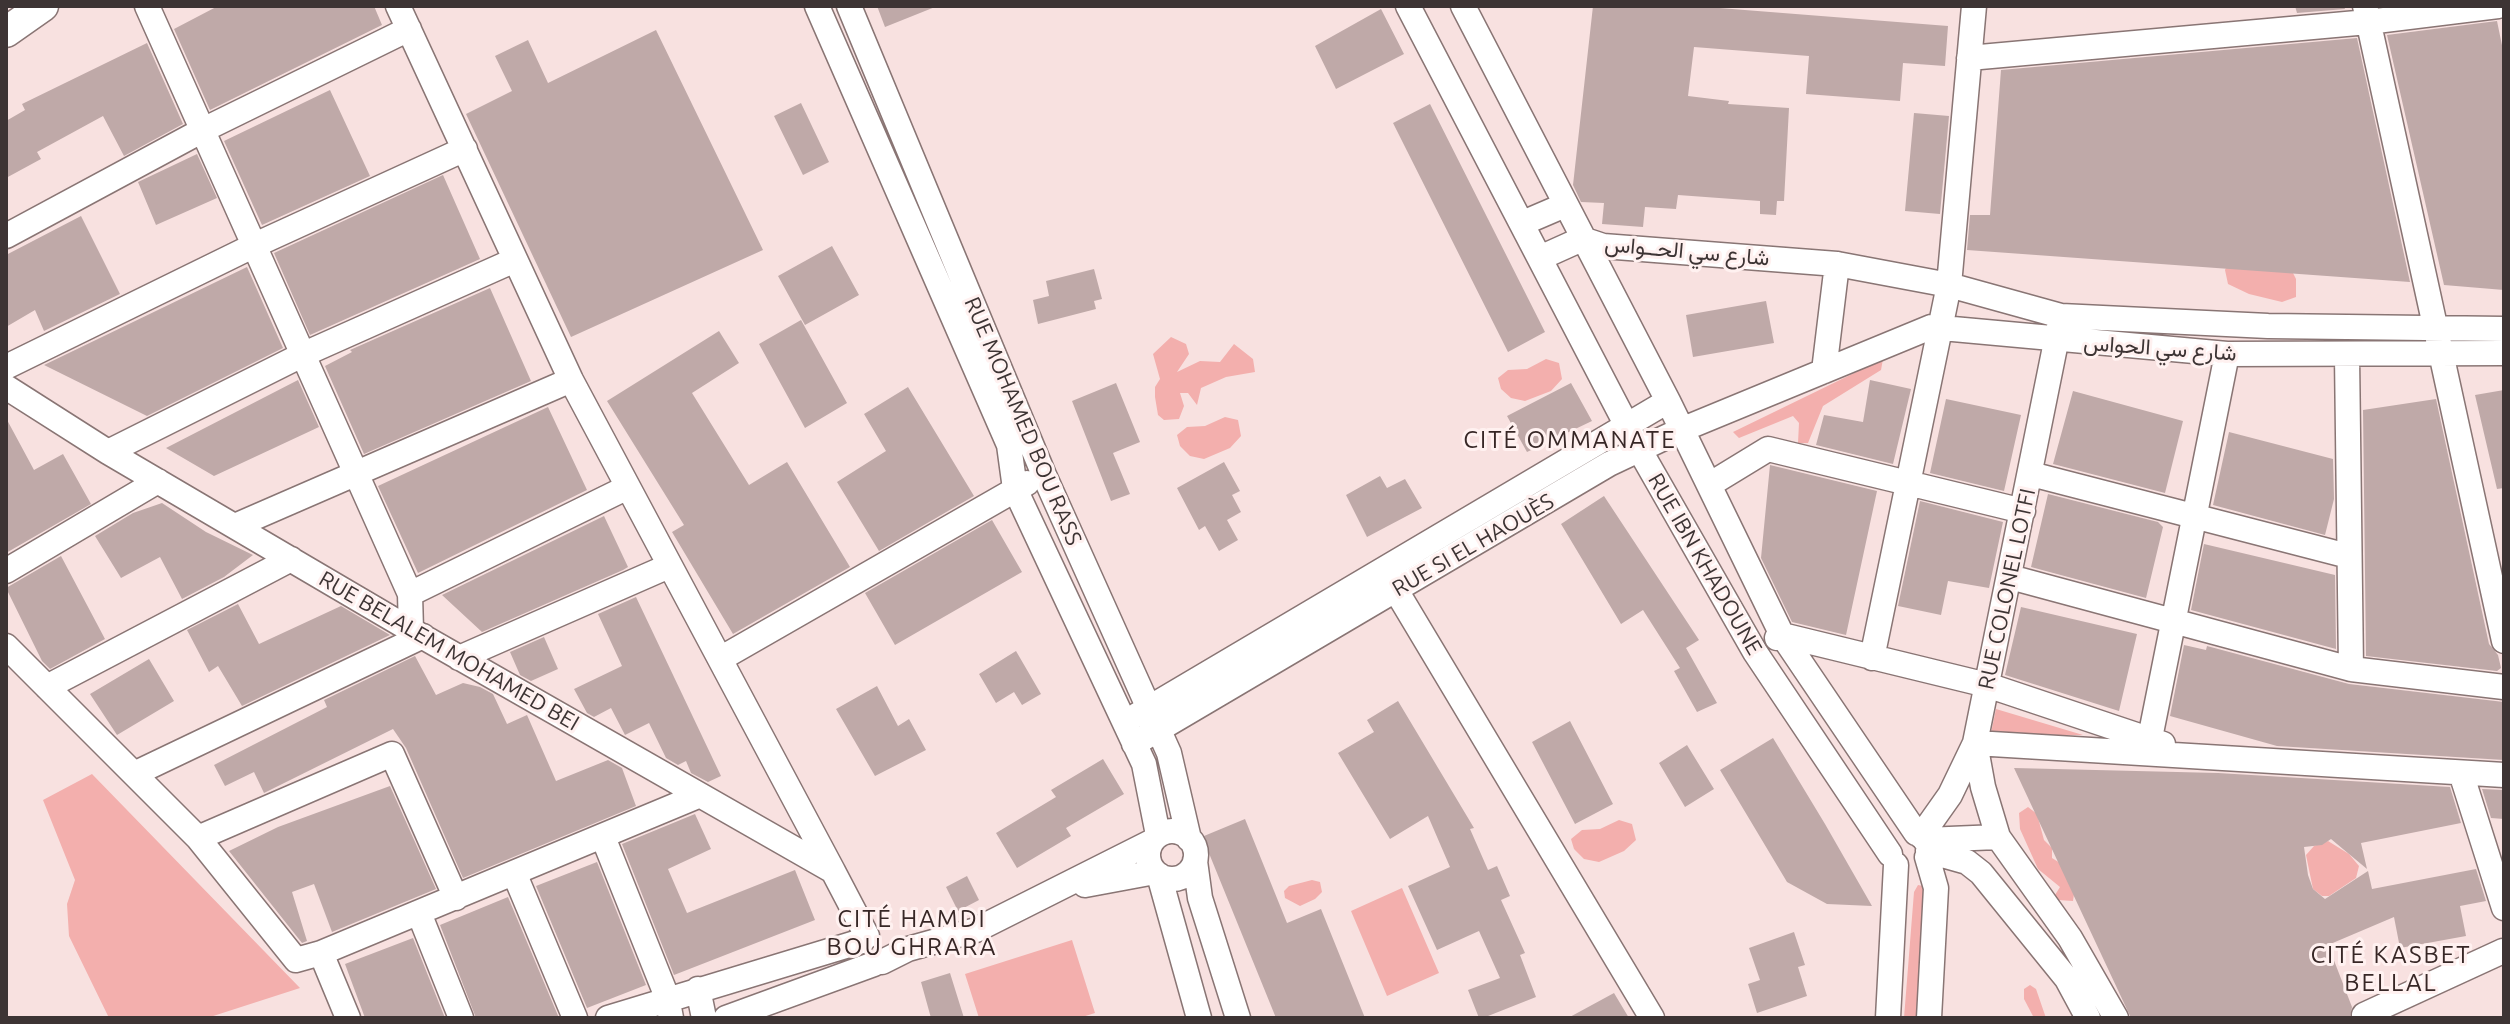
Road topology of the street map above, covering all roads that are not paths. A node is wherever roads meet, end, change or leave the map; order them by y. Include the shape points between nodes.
1 (43, 6) edge
2 (147, 6) edge
3 (398, 6) edge
4 (817, 6) edge
5 (849, 6) edge
6 (1408, 6) edge
7 (1463, 6) edge
8 (1974, 6) edge
9 (2498, 6) edge
10 (2367, 14) edge
11 (409, 29) junction
12 (6, 32) edge
13 (1969, 58) junction
14 (203, 130) junction
15 (465, 149) junction
16 (1565, 205) junction
17 (1523, 223) junction
18 (6, 236) edge
19 (1582, 239) junction
20 (255, 245) junction
21 (1542, 257) junction
22 (515, 260) junction
23 (1837, 264) junction
24 (1949, 285) junction
25 (2058, 328) junction
26 (1941, 329) junction
27 (2504, 329) edge
28 (2434, 331) junction
29 (2504, 353) edge
30 (2227, 354) junction
31 (302, 355) junction
32 (2440, 355) junction
33 (2347, 356) junction
34 (1824, 371) junction
35 (571, 380) junction
36 (7, 384) edge
37 (1668, 401) junction
38 (1626, 425) junction
39 (1681, 430) junction
40 (1639, 449) junction
41 (108, 452) junction
42 (2031, 474) junction
43 (1044, 475) junction
44 (357, 476) junction
45 (158, 481) junction
46 (1909, 481) junction
47 (1709, 485) junction
48 (626, 488) junction
49 (1015, 489) junction
50 (2023, 511) junction
51 (2195, 519) junction
52 (235, 526) junction
53 (1448, 529) junction
54 (1462, 551) junction
55 (2348, 556) junction
56 (291, 559) junction
57 (669, 566) junction
58 (1382, 568) junction
59 (6, 571) edge
60 (2010, 577) junction
61 (1396, 590) junction
62 (2499, 593) edge
63 (410, 594) junction
64 (2174, 624) junction
65 (417, 633) junction
66 (1782, 635) junction
67 (2504, 641) edge
68 (6, 646) edge
69 (1755, 652) junction
70 (459, 658) junction
71 (1872, 658) junction
72 (720, 659) junction
73 (2351, 669) junction
74 (1987, 685) junction
75 (47, 687) junction
76 (2504, 687) edge
77 (1154, 719) junction
78 (1129, 734) junction
79 (1975, 743) junction
80 (2149, 747) junction
81 (2461, 773) junction
82 (134, 774) junction
83 (2504, 775) edge
84 (698, 796) junction
85 (603, 837) junction
86 (1998, 837) junction
87 (198, 838) junction
88 (1155, 839) junction
89 (1923, 844) junction
90 (1192, 850) junction
91 (1893, 859) junction
92 (1960, 860) junction
93 (833, 871) junction
94 (1157, 874) junction
95 (515, 875) junction
96 (1063, 888) junction
97 (1936, 888) junction
98 (456, 898) junction
99 (2504, 908) edge
100 (419, 913) junction
101 (871, 938) junction
102 (2504, 943) edge
103 (908, 949) junction
104 (2504, 952) edge
105 (321, 953) junction
106 (878, 963) junction
107 (698, 989) junction
108 (669, 1008) edge
109 (348, 1018) edge
110 (461, 1018) edge
111 (575, 1018) edge
112 (608, 1018) edge
113 (704, 1018) edge
114 (726, 1018) edge
115 (1199, 1018) edge
116 (1238, 1018) edge
117 (1652, 1018) edge
118 (1888, 1018) edge
119 (1929, 1018) edge
120 (2088, 1018) edge
121 (2116, 1018) edge
122 (2365, 1018) edge

1 - 12 main road
2 - 14 street
3 - 11 street
4 - 49 street, RUE MOHAMED BOU RASS via 1009,445
5 - 43 street, RUE MOHAMED BOU RASS
6 - 17 street, RUE IBN KHADOUNE
7 - 16 street, RUE IBN KHADOUNE
8 - 13 street
9 - 10 street
10 - 13 street
10 - 28 street
11 - 14 street
11 - 15 street
13 - 24 street
14 - 18 street
14 - 20 street
15 - 20 street
15 - 22 street
16 - 17 street
16 - 19 street, RUE IBN KHADOUNE
17 - 21 street, RUE IBN KHADOUNE
19 - 21 street, شارع سي الحــواس
19 - 23 street, شارع سي الحــواس via 1603,246
19 - 37 street, RUE IBN KHADOUNE
20 - 31 street
20 - 36 street
21 - 38 street, RUE IBN KHADOUNE
22 - 31 street
22 - 35 street
23 - 24 street, شارع سي الحواس
23 - 34 street
24 - 25 street, شارع سي الحواس
24 - 26 street
25 - 26 street, شارع سي الحواس
25 - 28 street, شارع سي الحواس
25 - 30 street, شارع سي الحواس
25 - 42 street, RUE COLONEL LOTFI
26 - 34 street, شارع سي الحواس via 1931,327
26 - 46 street
27 - 28 street, شارع سي الحواس
28 - 32 street
29 - 32 street, شارع سي الحواس
30 - 33 street, شارع سي الحواس
30 - 51 street
31 - 41 street
31 - 44 street
32 - 33 street, شارع سي الحواس
32 - 62 street
33 - 55 street
34 - 39 street, RUE SI EL HAOUÈS
35 - 44 street
35 - 48 street
36 - 41 street, RUE BELALEM MOHAMED BEI
37 - 38 street, RUE SI EL HAOUÈS
37 - 39 street, RUE IBN KHADOUNE
38 - 40 street, RUE IBN KHADOUNE
38 - 53 street, RUE SI EL HAOUÈS
39 - 40 street, RUE SI EL HAOUÈS
39 - 47 street, RUE IBN KHADOUNE
40 - 54 street, RUE SI EL HAOUÈS
40 - 69 street, RUE IBN KHADOUNE
41 - 45 street, RUE BELALEM MOHAMED BEI
42 - 50 street, RUE COLONEL LOTFI
42 - 51 street
43 - 49 street
43 - 77 street, RUE MOHAMED BOU RASS
44 - 52 street
44 - 63 street
45 - 52 street, RUE BELALEM MOHAMED BEI
45 - 59 street
46 - 47 street via 1768,449
46 - 50 street
46 - 71 street
47 - 66 street, RUE IBN KHADOUNE
48 - 57 street
48 - 63 street
49 - 72 street
49 - 78 street, RUE MOHAMED BOU RASS
50 - 60 street, RUE COLONEL LOTFI
51 - 55 street
51 - 64 street
52 - 56 street, RUE BELALEM MOHAMED BEI
53 - 54 street
53 - 58 street, RUE SI EL HAOUÈS
54 - 61 street, RUE SI EL HAOUÈS
55 - 73 street
56 - 65 street, RUE BELALEM MOHAMED BEI
56 - 75 street
57 - 70 street
57 - 72 street
58 - 61 street
58 - 77 street, RUE SI EL HAOUÈS
60 - 64 street
60 - 74 street, RUE COLONEL LOTFI
61 - 77 street, RUE SI EL HAOUÈS
61 - 117 street
62 - 67 street
63 - 65 street
64 - 73 street
64 - 80 street
65 - 70 street, RUE BELALEM MOHAMED BEI
65 - 82 street
66 - 69 street
66 - 71 street
66 - 89 street, RUE IBN KHADOUNE
68 - 75 street
69 - 91 street, RUE IBN KHADOUNE
70 - 84 street, RUE BELALEM MOHAMED BEI
71 - 74 street
72 - 93 street
73 - 76 street
74 - 79 street, RUE COLONEL LOTFI
74 - 80 street
75 - 82 street
77 - 78 street, RUE SI EL HAOUÈS
77 - 90 street, RUE MOHAMED BOU RASS via 1169,753
78 - 88 street, RUE MOHAMED BOU RASS via 1144,764
79 - 80 street
79 - 86 street, RUE COLONEL LOTFI
79 - 89 street
80 - 81 street via 2228,760
81 - 83 street
81 - 99 street
82 - 87 street
84 - 85 street
84 - 93 street, RUE BELALEM MOHAMED BEI
85 - 95 street
85 - 108 street
86 - 89 street
86 - 121 street, RUE COLONEL LOTFI via 2070,938
87 - 98 street via 392,754
87 - 105 street via 296,960
88 - 90 street via 1174,831
88 - 94 street via 1148,858
88 - 96 street
89 - 91 street via 1914,869
89 - 91 street via 1897,836
89 - 92 street
89 - 97 street, RUE IBN KHADOUNE
90 - 94 street via 1181,877
90 - 116 street, RUE MOHAMED BOU RASS via 1200,898
91 - 118 street
92 - 97 street via 1941,873
92 - 120 street via 2004,898 2067,979
93 - 101 street
94 - 96 street
94 - 115 street
95 - 98 street
95 - 111 street
96 - 103 street via 976,930
97 - 119 street, RUE IBN KHADOUNE
98 - 100 street
100 - 105 street
100 - 110 street
101 - 103 street
101 - 106 street via 861,956
101 - 107 street
102 - 104 street
103 - 106 street
104 - 122 street
105 - 109 street
106 - 114 street
107 - 108 street
107 - 113 street
108 - 112 street

